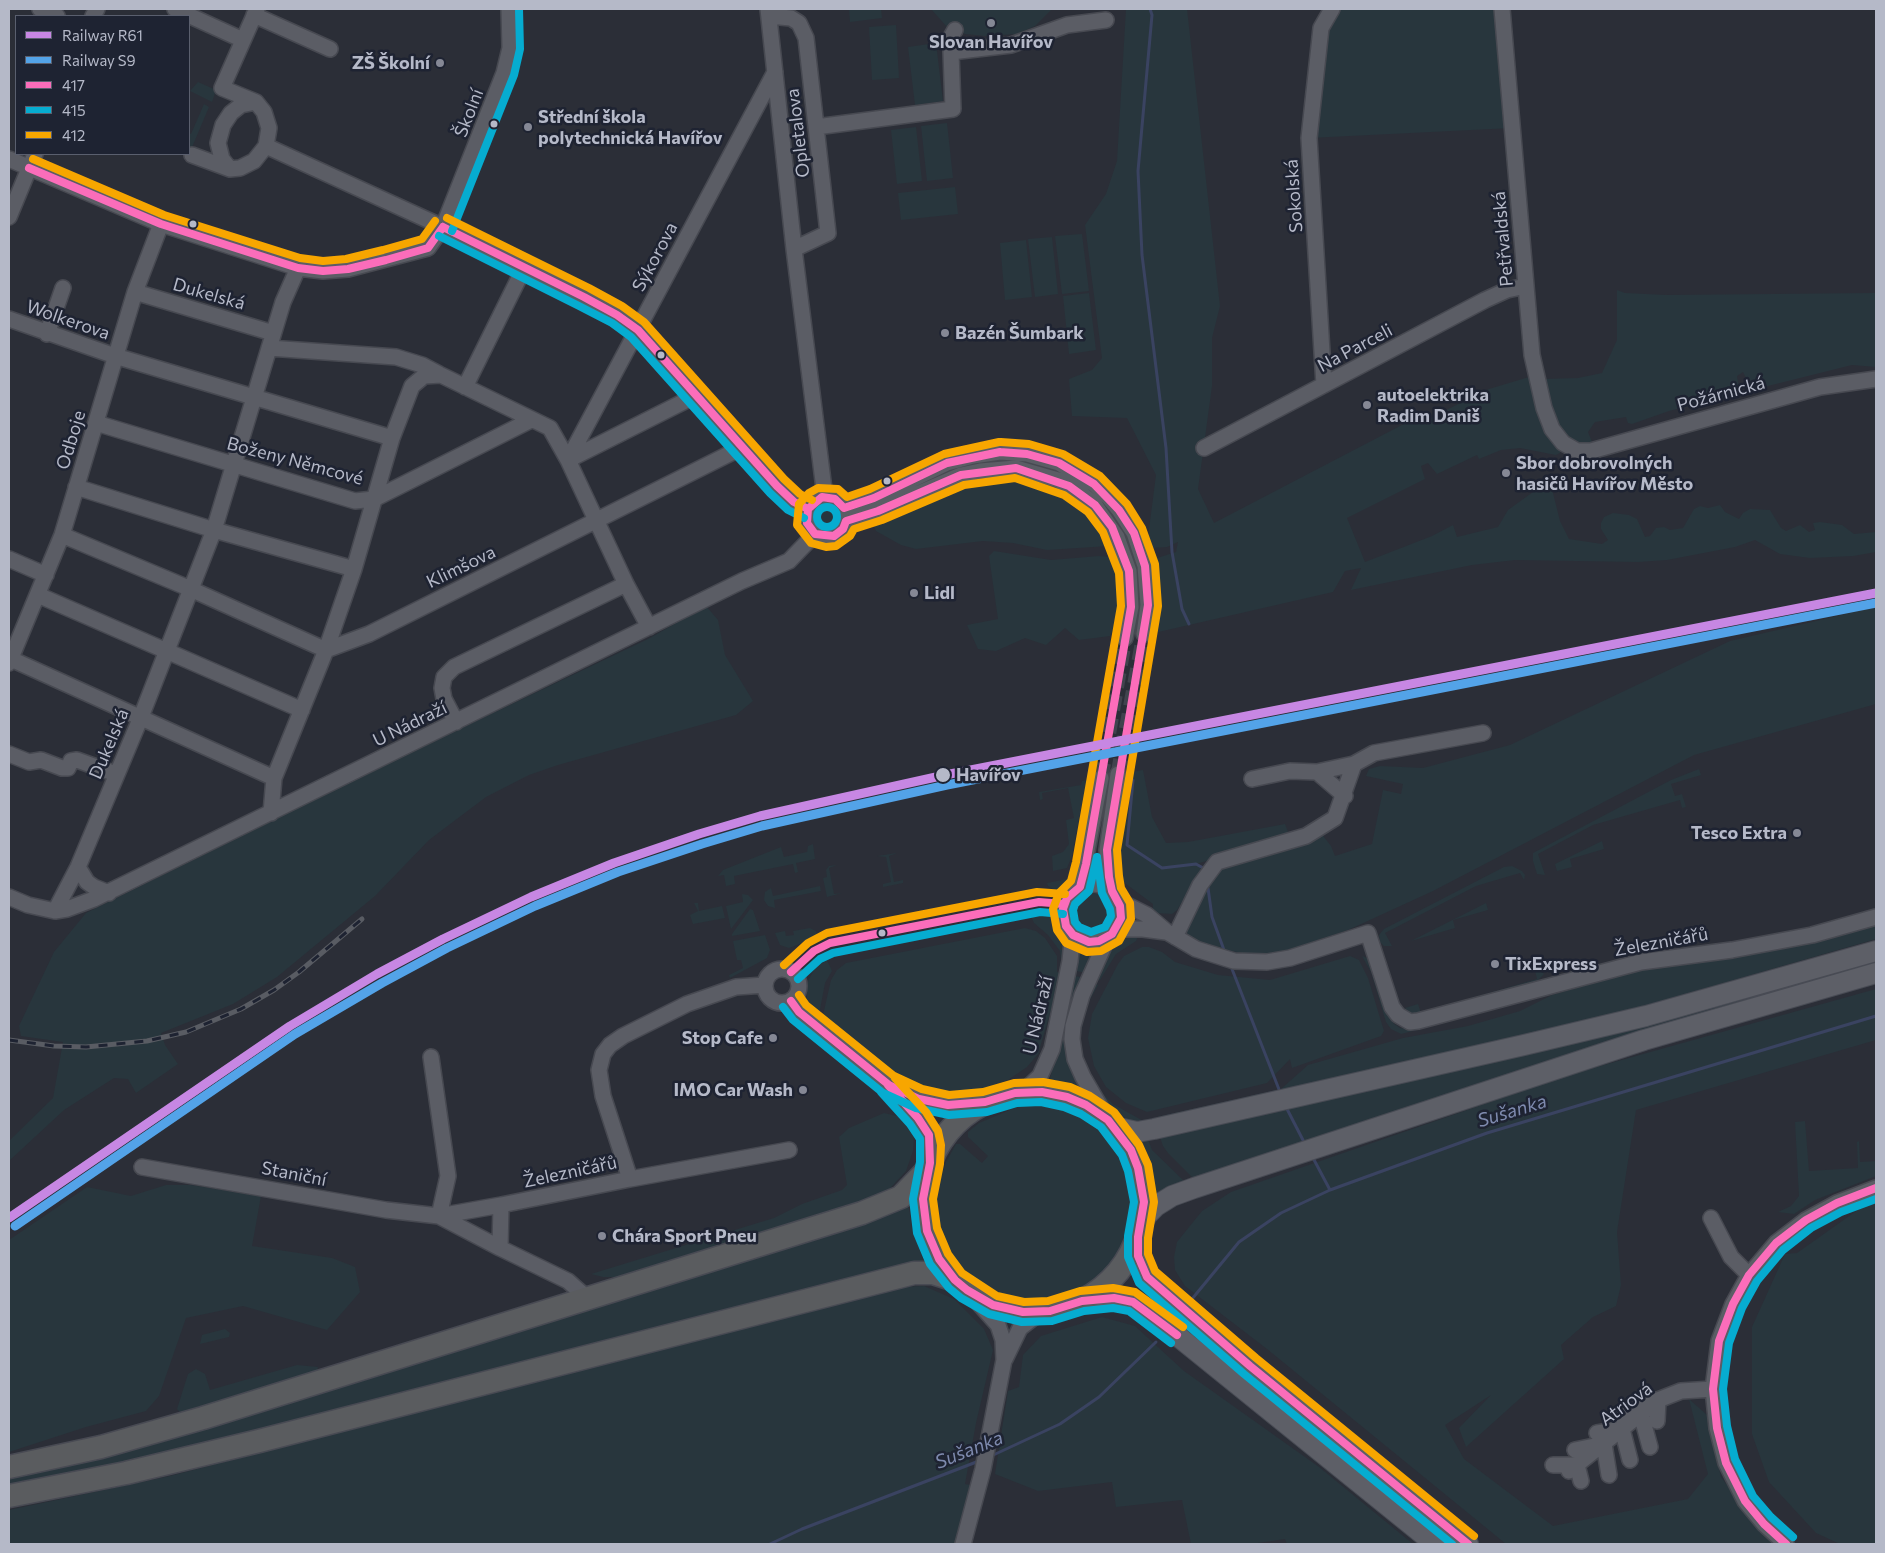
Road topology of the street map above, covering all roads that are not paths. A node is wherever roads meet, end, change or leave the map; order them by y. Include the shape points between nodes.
1 (40, 9) edge
2 (175, 9) edge
3 (509, 9) edge
4 (1332, 9) edge
5 (1502, 9) edge
6 (255, 12) edge
7 (768, 12) edge
8 (55, 15) edge
9 (188, 15) edge
10 (190, 16) edge
11 (1106, 20) dead end
12 (955, 30) dead end
13 (243, 40) junction
14 (330, 49) dead end
15 (951, 52) junction
16 (775, 72) junction
17 (256, 102) junction
18 (816, 127) junction
19 (266, 146) junction
20 (192, 155) dead end
21 (9, 159) edge
22 (32, 161) edge
23 (230, 169) junction
24 (9, 217) edge
25 (161, 224) junction
26 (443, 227) junction
27 (794, 249) junction
28 (298, 268) junction
29 (524, 268) junction
30 (1526, 286) junction
31 (63, 288) dead end
32 (135, 292) junction
33 (9, 319) edge
34 (638, 330) junction
35 (273, 333) junction
36 (47, 334) junction
37 (269, 348) junction
38 (115, 356) junction
39 (441, 375) junction
40 (1876, 379) edge
41 (1324, 385) junction
42 (465, 387) junction
43 (697, 396) junction
44 (255, 398) junction
45 (531, 420) junction
46 (96, 423) junction
47 (392, 438) junction
48 (743, 447) junction
49 (1204, 448) dead end
50 (1577, 451) joint
51 (568, 460) junction
52 (234, 464) junction
53 (76, 487) junction
54 (825, 497) junction
55 (374, 499) junction
56 (808, 509) junction
57 (845, 514) junction
58 (597, 521) junction
59 (214, 530) junction
60 (815, 534) junction
61 (62, 536) junction
62 (9, 559) edge
63 (354, 569) junction
64 (46, 575) junction
65 (626, 584) junction
66 (191, 589) junction
67 (38, 595) junction
68 (649, 627) junction
69 (1144, 634) tunnel mouth
70 (1125, 638) tunnel mouth
71 (326, 650) junction
72 (167, 651) junction
73 (10, 661) edge
74 (302, 710) junction
75 (141, 717) junction
76 (456, 722) junction
77 (1483, 733) dead end
78 (9, 754) edge
79 (1354, 764) junction
80 (1317, 772) junction
81 (116, 774) junction
82 (1118, 774) tunnel mouth
83 (274, 778) junction
84 (1102, 778) tunnel mouth
85 (1252, 779) dead end
86 (1345, 796) junction
87 (271, 813) junction
88 (78, 867) junction
89 (1080, 886) junction
90 (109, 893) junction
91 (1115, 896) junction
92 (9, 897) edge
93 (54, 910) junction
94 (1876, 917) edge
95 (1069, 931) junction
96 (1112, 933) junction
97 (1171, 935) junction
98 (1876, 951) edge
99 (1876, 973) edge
100 (765, 986) junction
101 (791, 1001) junction
102 (430, 1057) dead end
103 (889, 1085) junction
104 (1014, 1093) junction
105 (985, 1102) junction
106 (1111, 1124) junction
107 (789, 1150) dead end
108 (929, 1166) junction
109 (142, 1167) dead end
110 (630, 1179) junction
111 (1876, 1188) edge
112 (501, 1205) junction
113 (439, 1216) junction
114 (1711, 1218) dead end
115 (1140, 1231) junction
116 (500, 1248) junction
117 (1749, 1275) junction
118 (961, 1285) junction
119 (587, 1298) junction
120 (1082, 1301) junction
121 (1050, 1311) junction
122 (1004, 1360) junction
123 (1713, 1389) junction
124 (1658, 1400) junction
125 (1641, 1407) junction
126 (1657, 1421) dead end
127 (1620, 1422) junction
128 (1600, 1438) junction
129 (1650, 1447) dead end
130 (1630, 1460) dead end
131 (1553, 1465) dead end
132 (9, 1467) edge
133 (1609, 1475) dead end
134 (9, 1496) edge
135 (963, 1544) edge
136 (1435, 1544) edge
137 (1468, 1544) edge
138 (1786, 1544) edge

1 - 8 street
2 - 9 street
3 - 26 street, Školní via 510,48 504,73
4 - 41 street, Sokolská via 1321,28 1308,138
5 - 30 street, Petřvaldská
6 - 13 street
6 - 14 street
7 - 16 street, Opletalova
7 - 18 street, Opletalova via 799,23 806,38
10 - 13 street
11 - 15 street via 1067,25 1011,45
12 - 15 street via 951,37
13 - 17 street via 222,88
15 - 18 street via 953,109
16 - 27 street, Opletalova
16 - 34 street, Sýkorova
17 - 19 street via 264,112 269,128
17 - 23 street via 241,105 223,125 218,143 222,159
18 - 27 street, Opletalova via 828,233
19 - 23 street via 254,161
19 - 26 street
20 - 23 street
21 - 22 street, Školní
22 - 24 street
22 - 25 street, Školní
25 - 28 street, Školní
25 - 32 street, Odboje
26 - 28 street, Školní via 428,248 386,260 348,269
26 - 29 street
27 - 54 street, Opletalova
28 - 35 street, Dukelská
29 - 34 street via 617,315
29 - 42 street
30 - 41 street, Na Parceli via 1485,300
30 - 50 street, Petřvaldská via 1532,355 1544,408 1559,438
31 - 36 street
32 - 35 street, Dukelská
32 - 38 street, Odboje
33 - 36 street, Wolkerova
34 - 43 street
34 - 51 street, Sýkorova
35 - 37 street, Dukelská
36 - 38 street, Wolkerova
37 - 39 street via 396,357
37 - 44 street, Dukelská
38 - 44 street
38 - 46 street, Odboje
39 - 42 street
39 - 47 street via 424,376 412,386
40 - 50 street, Požárnická via 1820,386 1591,451
41 - 49 street, Na Parceli
42 - 45 street
43 - 48 street
43 - 51 street
44 - 47 street
44 - 52 street, Dukelská
45 - 51 street via 550,428
45 - 55 street, Boženy Němcové
46 - 52 street, Boženy Němcové
46 - 53 street, Odboje
47 - 55 street
48 - 56 street via 777,486 794,502
48 - 58 street, Klimšova
51 - 58 street
52 - 55 street, Boženy Němcové via 355,501
52 - 59 street, Dukelská
53 - 59 street
53 - 61 street, Odboje
54 - 56 street via 816,500
54 - 57 street via 835,499
55 - 63 street
56 - 60 street via 807,523
57 - 60 street via 843,529 834,536
57 - 69 street via 947,463 973,456 1000,452 1027,454 1059,463 1101,491 1120,510 1134,533 1145,566 1148,605
57 - 70 street via 878,511 961,475 980,471 1016,468 1058,480 1095,505 1117,537 1129,571 1130,607
58 - 65 street
58 - 71 street, Klimšova via 369,634
59 - 63 street
59 - 66 street, Dukelská
60 - 68 street, U Nádraží via 789,561
61 - 64 street, Odboje
61 - 66 street
62 - 64 street
63 - 71 street
64 - 67 street, Odboje
65 - 68 street
65 - 76 street via 454,667 444,677 442,688
66 - 71 street
66 - 72 street, Dukelská
67 - 72 street
67 - 73 street, Odboje
68 - 76 street, U Nádraží
71 - 74 street
72 - 74 street
72 - 75 street, Dukelská
73 - 75 street
74 - 83 street
75 - 81 street, Dukelská
75 - 83 street
76 - 87 street, U Nádraží
77 - 79 street via 1374,753
78 - 81 street via 29,762 41,760 62,768 68,768 72,761 77,760
79 - 80 street
79 - 86 street
80 - 85 street via 1290,771
80 - 86 street
81 - 88 street, Dukelská
82 - 91 street via 1108,850
83 - 87 street
84 - 89 street
86 - 97 street via 1335,818 1306,836 1217,862
87 - 90 street, U Nádraží
88 - 90 street via 87,882
88 - 93 street, Dukelská
89 - 91 street, Železničářů via 1096,884
89 - 95 street via 1064,904 1064,921
90 - 93 street, U Nádraží via 80,905
91 - 96 street via 1121,912
91 - 97 street, Železničářů via 1147,915
92 - 93 street, U Nádraží
94 - 97 street, Železničářů via 1732,950 1641,962 1410,1022 1392,1007 1368,933 1290,958 1259,962 1217,957
95 - 96 street, Železničářů via 1089,942 1099,941
95 - 104 street, U Nádraží via 1072,941 1070,961 1052,1049 1040,1076 1033,1084
96 - 97 street, Železničářů via 1143,928
96 - 106 street, U Nádraží via 1082,995 1072,1039 1082,1078
98 - 106 main road via 1646,1016 1154,1130 1137,1132
99 - 115 main road via 1644,1040 1194,1188 1156,1206
100 - 101 street via 773,1001
100 - 101 street via 768,977 776,971 791,972 799,986
100 - 110 street, Železničářů via 736,987 687,1004 623,1036 603,1054 599,1070 603,1096
101 - 103 street via 799,1012
102 - 113 street via 448,1176
103 - 105 street via 919,1099 948,1105
103 - 108 street via 918,1118 928,1135 931,1146
104 - 105 highway
104 - 106 highway via 1042,1092 1067,1097 1086,1105
105 - 108 highway via 952,1127
106 - 115 highway via 1131,1150 1138,1168 1144,1202
107 - 110 street
108 - 118 highway via 923,1199 926,1231 939,1260
108 - 119 highway via 901,1197 887,1204
109 - 113 street, Staniční via 386,1210
110 - 112 street, Železničářů
111 - 117 street via 1836,1203 1806,1220 1776,1243
112 - 113 street, Staniční
112 - 116 street
113 - 116 street, Staniční
114 - 117 street via 1731,1257
115 - 120 highway via 1124,1265 1113,1279
115 - 137 main road via 1138,1256 1154,1285
116 - 119 street via 568,1280
117 - 123 street via 1732,1304 1719,1341
118 - 121 highway via 981,1299 1009,1310
118 - 122 street via 998,1325
118 - 134 highway via 933,1274 914,1273 258,1441 126,1473
119 - 132 highway via 186,1423 101,1447
120 - 121 highway
120 - 136 main road via 1114,1298 1133,1302 1148,1312
121 - 122 street via 1020,1328
122 - 135 street via 983,1469
123 - 124 street, Atriová via 1681,1391
123 - 138 street via 1717,1428 1726,1464 1745,1501
124 - 125 street, Atriová
124 - 126 street
125 - 127 street, Atriová
125 - 129 street
127 - 128 street, Atriová
127 - 130 street
128 - 131 street, Atriová via 1576,1467
128 - 133 street

